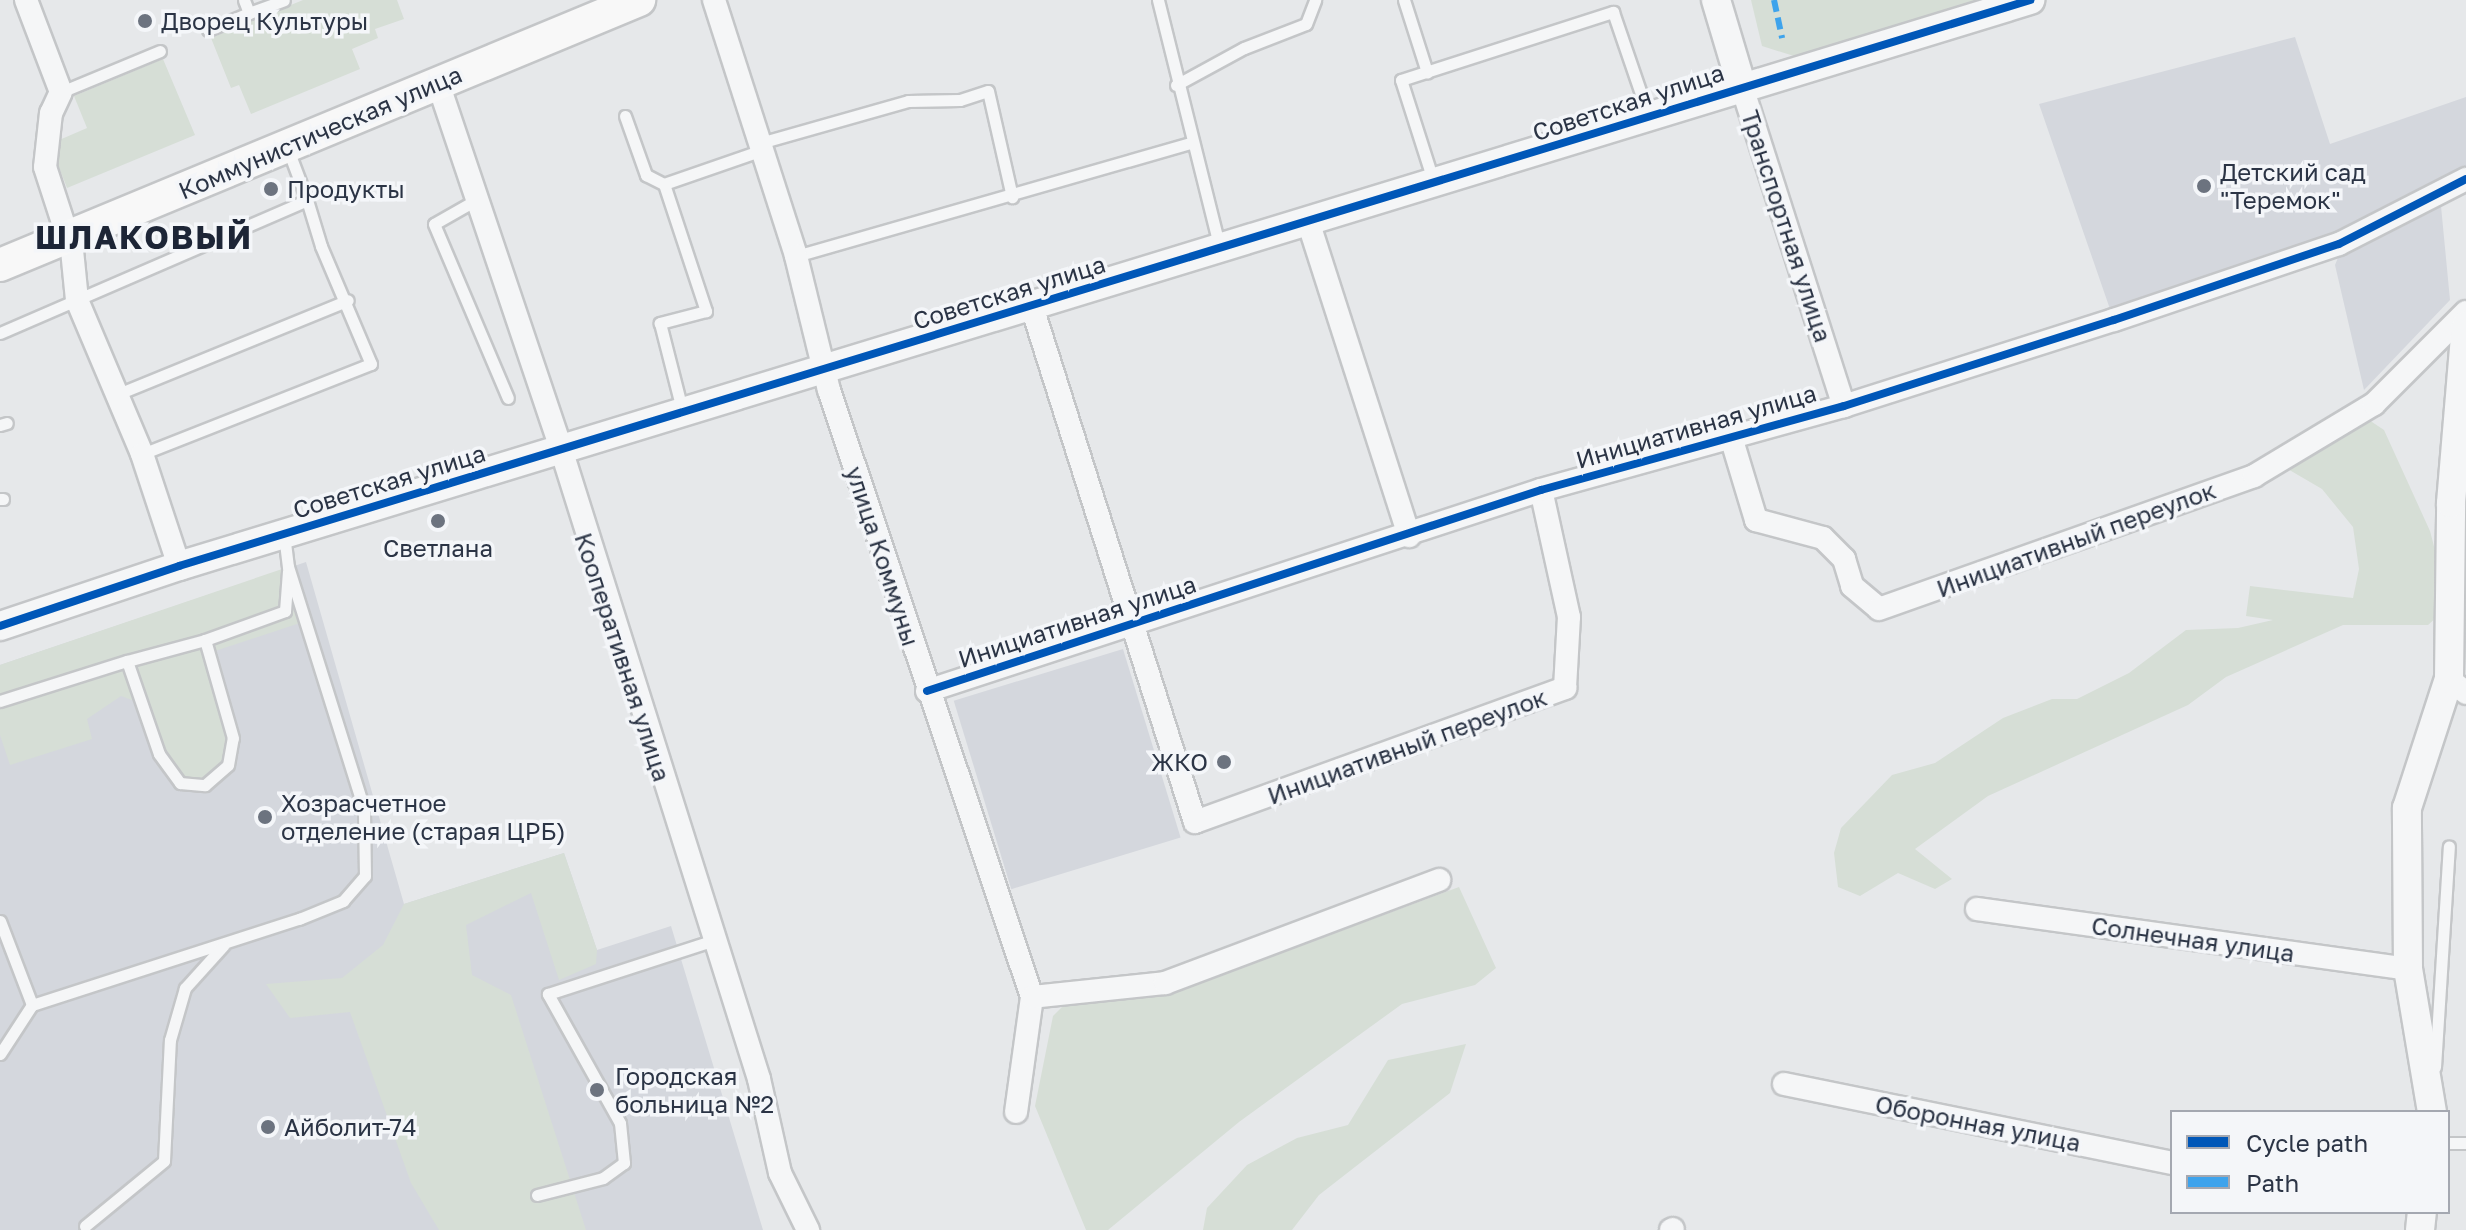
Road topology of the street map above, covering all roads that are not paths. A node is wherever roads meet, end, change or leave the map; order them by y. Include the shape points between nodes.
1 (26, 0) edge
2 (244, 0) edge
3 (284, 0) edge
4 (639, 0) edge
5 (714, 0) edge
6 (1158, 0) edge
7 (1315, 0) edge
8 (1404, 0) edge
9 (1716, 0) edge
10 (2030, 0) edge
11 (249, 13) junction
12 (208, 30) dead end
13 (160, 51) dead end
14 (1427, 72) junction
15 (438, 83) junction
16 (1176, 85) junction
17 (1742, 87) junction
18 (61, 92) junction
19 (625, 116) dead end
20 (1649, 118) junction
21 (1191, 143) junction
22 (286, 146) junction
23 (761, 146) junction
24 (2466, 179) edge
25 (1434, 183) junction
26 (664, 184) junction
27 (1012, 197) junction
28 (307, 200) junction
29 (476, 200) junction
30 (1308, 221) junction
31 (67, 237) junction
32 (1220, 249) junction
33 (796, 256) junction
34 (0, 265) edge
35 (77, 300) junction
36 (348, 300) junction
37 (1032, 307) junction
38 (2466, 312) edge
39 (0, 333) edge
40 (2465, 343) edge
41 (823, 369) junction
42 (118, 394) junction
43 (508, 398) dead end
44 (1844, 406) junction
45 (683, 413) junction
46 (1731, 437) junction
47 (561, 449) junction
48 (142, 454) junction
49 (1541, 490) junction
50 (284, 535) junction
51 (1409, 536) junction
52 (179, 566) junction
53 (288, 567) junction
54 (1129, 623) junction
55 (0, 626) edge
56 (205, 640) junction
57 (127, 661) junction
58 (2458, 686) edge
59 (927, 691) junction
60 (0, 701) edge
61 (2449, 846) dead end
62 (1439, 880) dead end
63 (1977, 909) dead end
64 (0, 921) edge
65 (714, 940) junction
66 (223, 945) junction
67 (2408, 969) junction
68 (1032, 997) junction
69 (32, 1005) junction
70 (0, 1054) edge
71 (1784, 1084) dead end
72 (2432, 1110) edge
73 (2432, 1110) edge
74 (1016, 1112) dead end
75 (2170, 1163) edge
76 (537, 1195) dead end
77 (85, 1226) dead end
78 (808, 1230) edge

1 - 18 street
2 - 11 lane
3 - 11 lane
4 - 15 main road, Коммунистическая улица
5 - 23 street, улица Коммуны
6 - 16 lane
7 - 16 lane via 1306,24 1244,48
8 - 14 lane
9 - 17 street, Транспортная улица
10 - 17 street, Советская улица
11 - 12 lane
13 - 18 lane
14 - 20 lane via 1613,12
14 - 25 lane via 1401,80
15 - 22 main road, Коммунистическая улица
15 - 29 street, Кооперативная улица
16 - 21 lane
17 - 20 street, Советская улица
17 - 44 street, Транспортная улица
18 - 31 street via 51,113 45,167
19 - 26 lane via 646,175
20 - 25 street, Советская улица
21 - 27 lane
21 - 32 lane
22 - 28 lane
22 - 31 main road, Коммунистическая улица
23 - 26 lane
23 - 27 lane via 908,101 960,100 988,91
23 - 33 street, улица Коммуны
24 - 44 street, Инициативная улица via 2339,244
25 - 30 street, Советская улица
26 - 45 lane via 706,311 660,323
27 - 33 lane
28 - 35 lane
28 - 36 lane via 321,246
29 - 43 lane via 434,224
29 - 47 street, Кооперативная улица
30 - 32 street, Советская улица
30 - 51 street
31 - 34 main road, Коммунистическая улица
31 - 35 street
32 - 37 street, Советская улица
33 - 41 street, улица Коммуны
35 - 39 lane
35 - 42 street
36 - 42 lane
36 - 48 lane via 371,364
37 - 41 street, Советская улица
37 - 54 street
38 - 46 street, Инициативный переулок via 2374,404 2254,476 1879,609 1852,586 1844,559 1823,538 1756,520
40 - 58 street via 2451,503
41 - 45 street, Советская улица
41 - 59 street, улица Коммуны
42 - 48 street
44 - 46 street, Инициативная улица
45 - 47 street, Советская улица
46 - 49 street, Инициативная улица
47 - 50 street, Советская улица
47 - 65 street, Кооперативная улица
48 - 52 street
49 - 51 street, Инициативная улица
49 - 54 street, Инициативный переулок via 1569,617 1565,688 1195,822
50 - 52 street, Советская улица
50 - 53 lane
51 - 54 street, Инициативная улица
52 - 55 street, Советская улица
53 - 56 lane via 285,611
53 - 66 lane via 364,809 365,876 343,901
54 - 59 street, Инициативная улица
56 - 57 lane
56 - 57 lane via 233,738 228,765 205,785 180,783 159,754
57 - 60 lane
58 - 67 street via 2407,808
59 - 68 street, улица Коммуны
61 - 73 lane
62 - 68 street via 1165,983
63 - 67 street, Солнечная улица
64 - 69 lane
65 - 76 lane via 548,994 620,1123 624,1163 603,1178
65 - 78 street, Кооперативная улица via 759,1079 780,1173
66 - 69 lane
66 - 77 lane via 185,988 177,1014 170,1040 164,1161
67 - 72 street
68 - 74 street, улица Коммуны
69 - 70 lane
71 - 75 street, Оборонная улица

